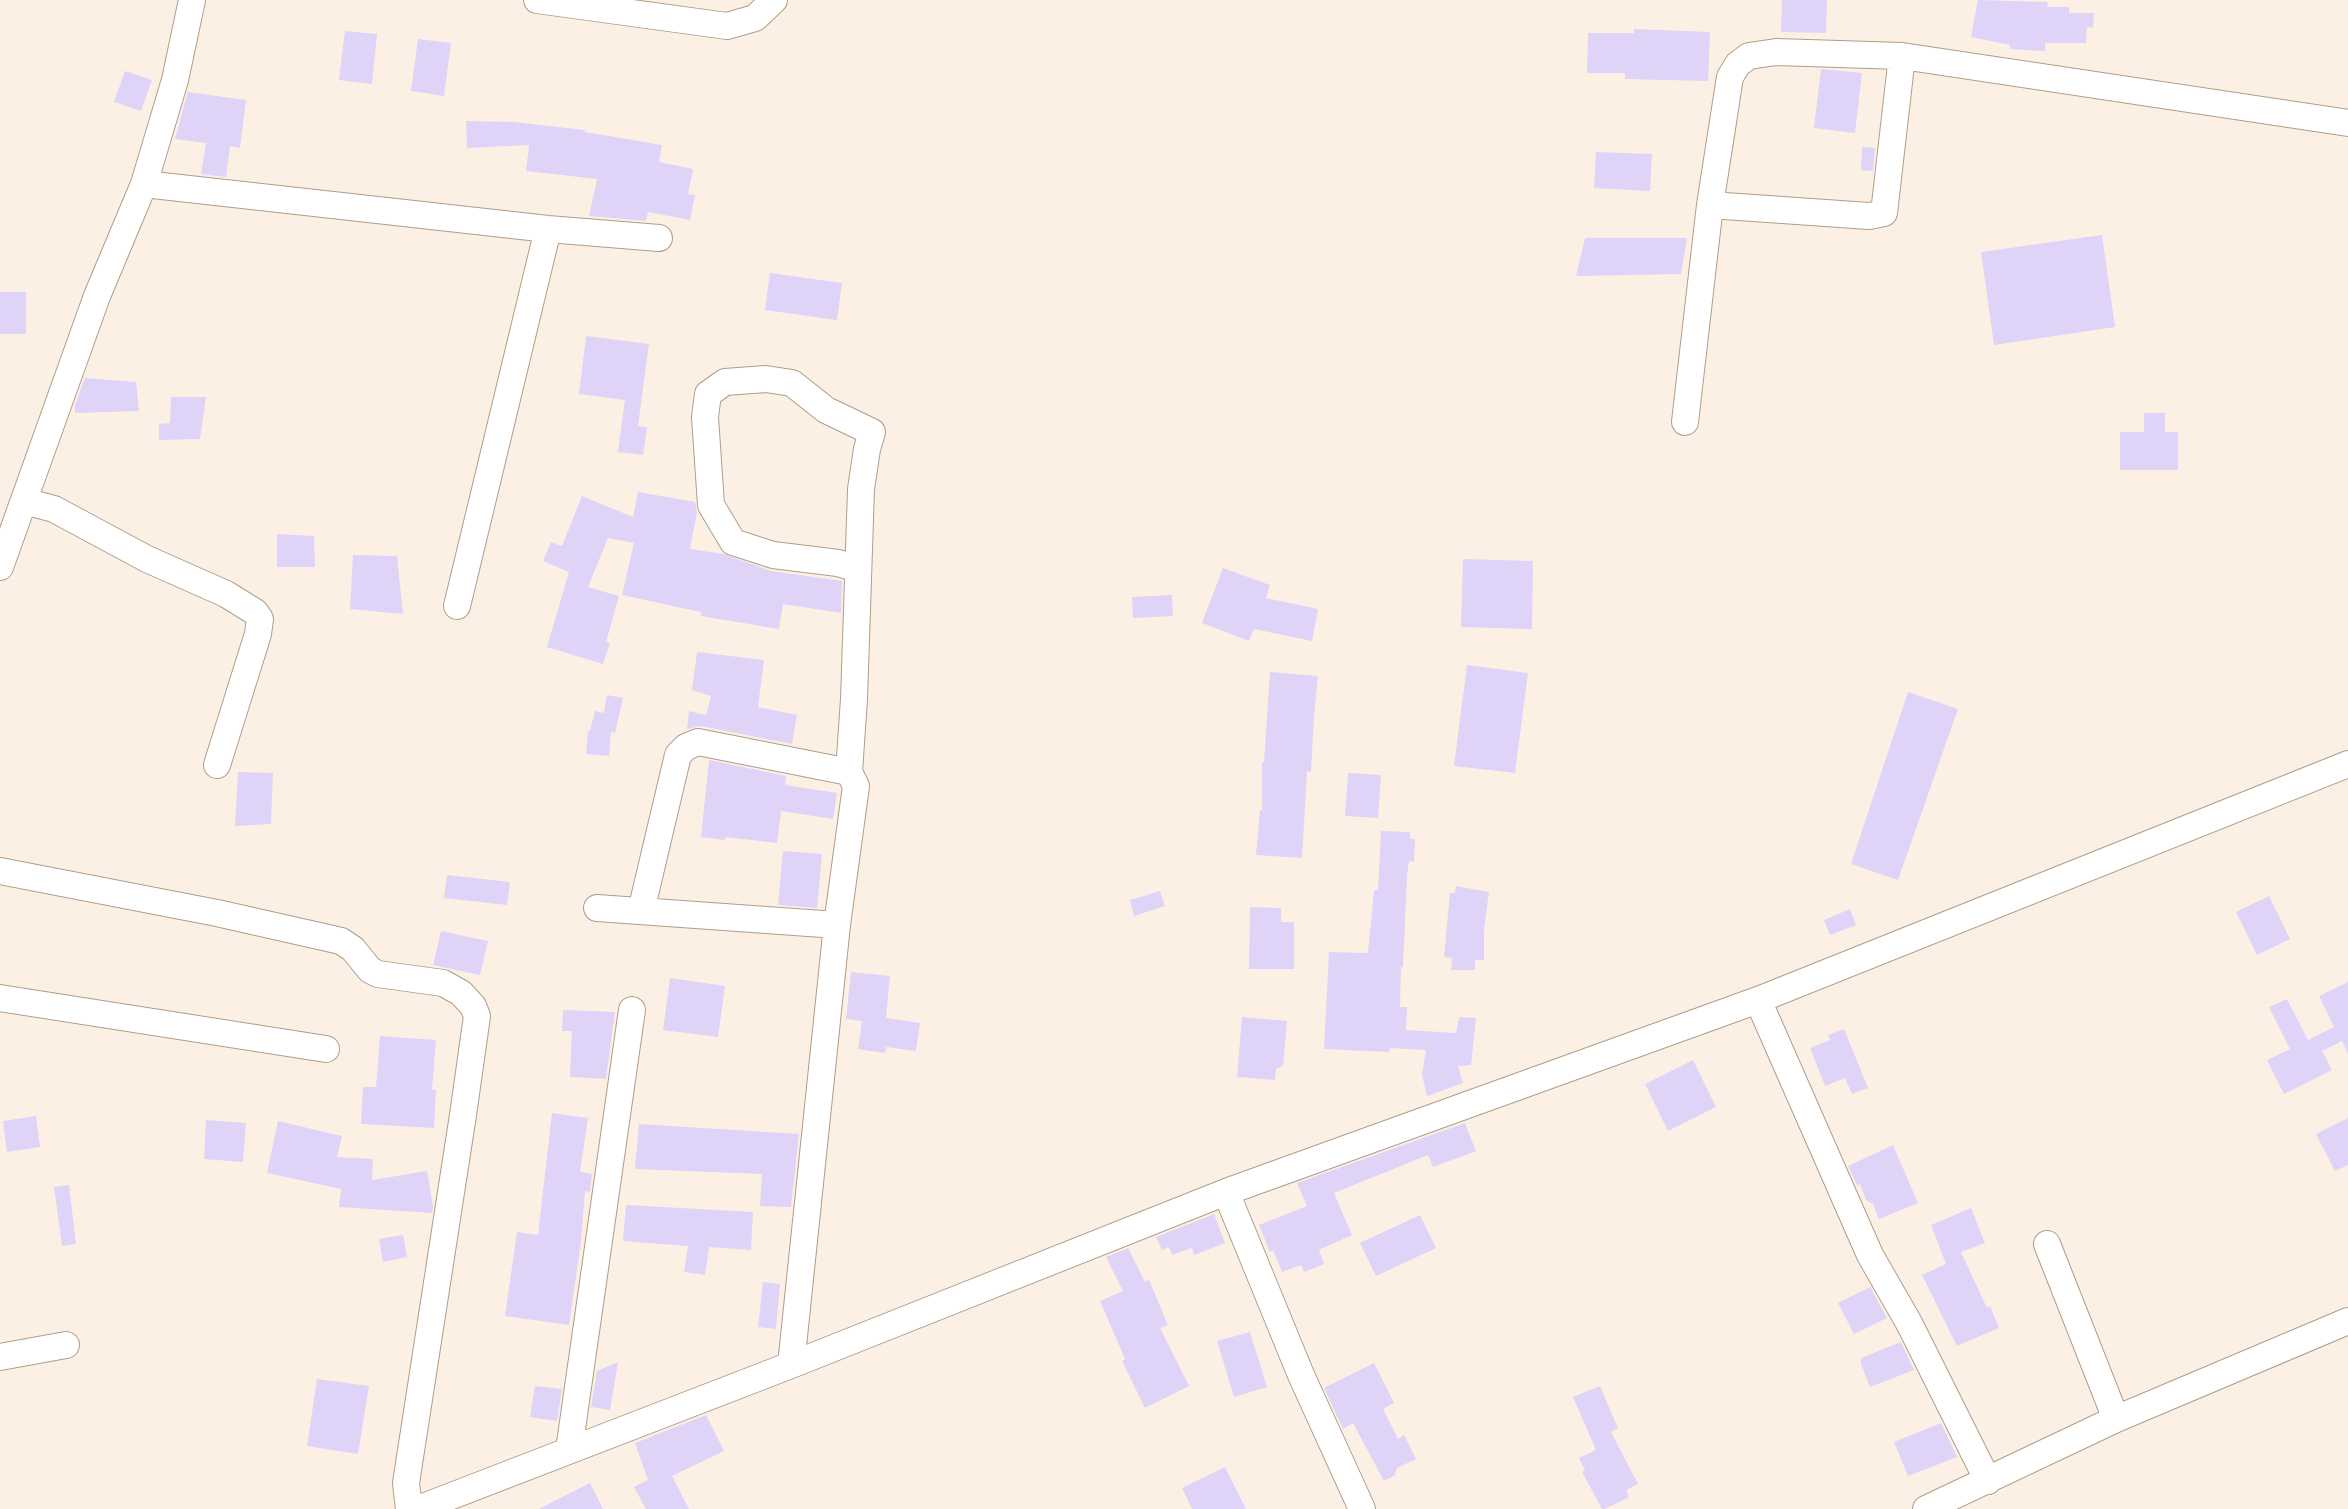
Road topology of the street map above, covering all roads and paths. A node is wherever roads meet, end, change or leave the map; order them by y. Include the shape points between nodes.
1 (192, 0) edge
2 (537, 0) edge
3 (774, 0) edge
4 (1902, 56) junction
5 (2348, 123) edge
6 (144, 184) junction
7 (1710, 205) junction
8 (548, 229) junction
9 (659, 238) dead end
10 (1685, 422) dead end
11 (24, 501) junction
12 (0, 567) edge
13 (858, 569) junction
14 (457, 606) dead end
15 (2348, 764) edge
16 (217, 765) dead end
17 (849, 772) junction
18 (0, 871) edge
19 (597, 908) dead end
20 (641, 911) junction
21 (837, 925) junction
22 (0, 998) edge
23 (1758, 1000) junction
24 (632, 1010) dead end
25 (326, 1049) dead end
26 (1226, 1192) junction
27 (2047, 1244) dead end
28 (2348, 1321) edge
29 (66, 1345) dead end
30 (0, 1357) edge
31 (791, 1365) junction
32 (2116, 1419) junction
33 (569, 1450) junction
34 (1988, 1481) junction
35 (409, 1509) edge
36 (418, 1509) edge
37 (1362, 1509) edge
38 (1926, 1509) edge

1 - 6 street
2 - 3 street via 727,26 755,18
4 - 5 street
4 - 7 street via 1776,52 1749,56 1738,64 1730,77
4 - 7 street via 1884,213
6 - 8 street
6 - 11 street via 97,296
7 - 10 street
8 - 9 street
8 - 14 street
11 - 12 street
11 - 16 street via 54,509 255,612 260,619 258,634
13 - 13 street via 861,489 872,432 826,410 792,383 725,382 708,394 711,505 733,542 773,555
13 - 17 street
15 - 23 street
17 - 20 street via 698,742 686,747 678,755
17 - 21 street via 856,786
18 - 35 street via 341,941 378,974 443,983 473,1006 477,1016 466,1100 410,1449
19 - 20 street
20 - 21 street
21 - 31 street
22 - 25 street
23 - 26 street
23 - 34 street via 1870,1255
24 - 33 street
26 - 31 street
26 - 37 street
27 - 32 street
28 - 32 street
29 - 30 street
31 - 33 street
32 - 34 street
33 - 36 street
34 - 38 street

